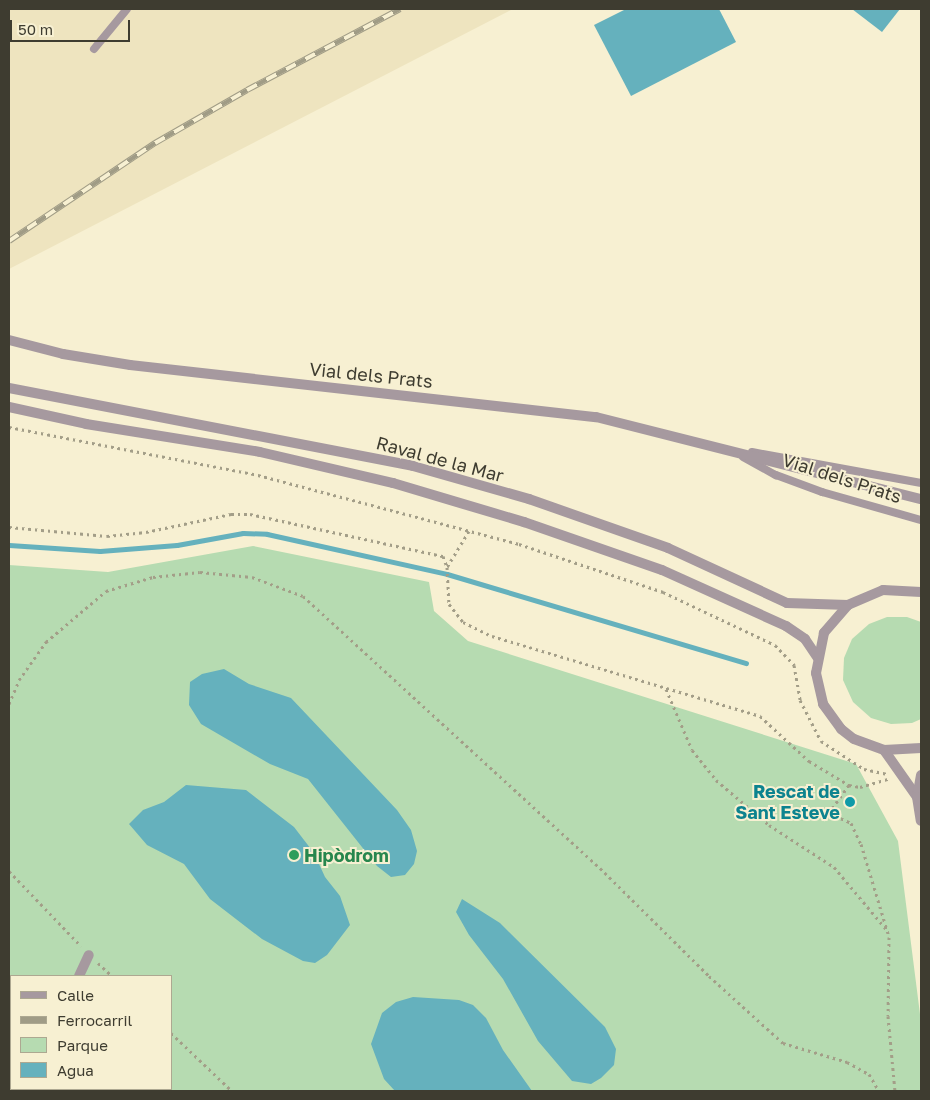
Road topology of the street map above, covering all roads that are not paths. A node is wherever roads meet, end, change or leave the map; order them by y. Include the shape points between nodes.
1 (127, 9) edge
2 (94, 49) dead end
3 (9, 340) edge
4 (9, 388) edge
5 (9, 407) edge
6 (728, 449) junction
7 (921, 483) edge
8 (921, 499) edge
9 (921, 520) edge
10 (921, 592) edge
11 (848, 605) junction
12 (817, 657) junction
13 (921, 748) edge
14 (884, 750) junction
15 (921, 775) edge
16 (917, 797) junction
17 (921, 821) edge
18 (89, 955) road end
19 (79, 975) edge

1 - 2 lane
3 - 6 street, Vial dels Prats via 63,354 130,365 596,417
4 - 11 street, Raval de la Mar via 413,466 529,499 668,548 786,603
5 - 12 street, Raval de la Mar via 86,424 260,452 393,483 524,522 662,570 786,626 805,639
6 - 7 lane, Vial dels Prats via 802,459
6 - 8 street, Vial dels Prats
6 - 9 lane, Vial dels Prats via 776,475 822,492
10 - 11 street, Raval de la Mar via 883,590
11 - 12 street, Raval de la Mar via 828,628
12 - 14 street, Raval de la Mar via 818,688 830,717 854,739
13 - 14 street, Raval de la Mar
14 - 16 street
15 - 16 street
16 - 17 street
18 - 19 street

